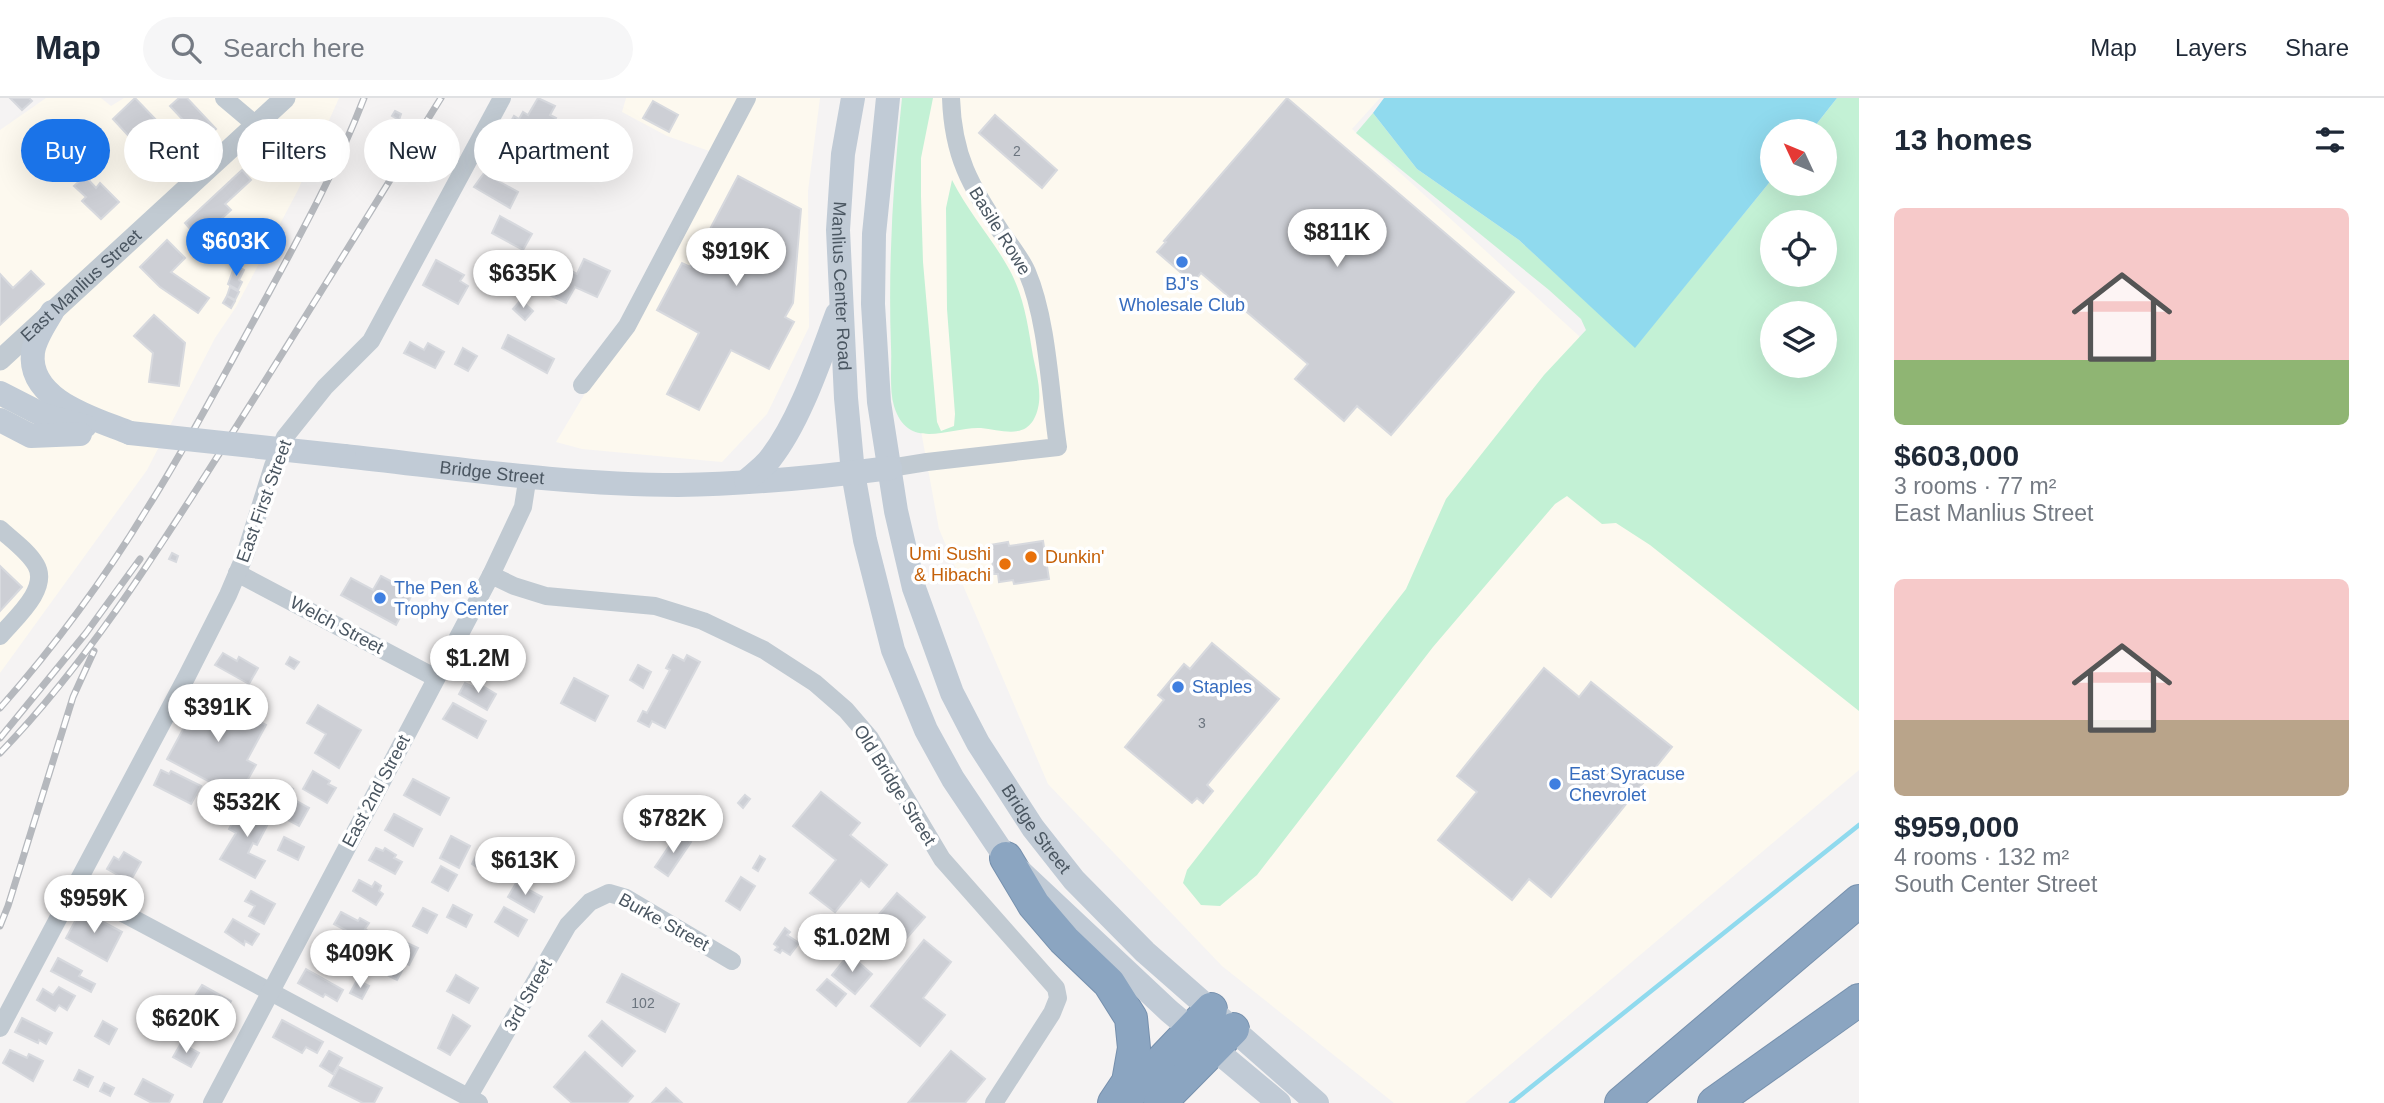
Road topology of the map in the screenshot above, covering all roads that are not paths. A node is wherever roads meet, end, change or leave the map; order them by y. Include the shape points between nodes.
1 (225, 98) edge
2 (285, 98) edge
3 (502, 98) edge
4 (747, 98) edge
5 (853, 98) edge
6 (888, 98) edge
7 (951, 98) edge
8 (249, 119) edge
9 (262, 119) edge
10 (237, 143) edge
11 (841, 304) junction
12 (52, 313) junction
13 (0, 360) edge
14 (582, 386) dead end
15 (0, 393) edge
16 (0, 420) edge
17 (0, 431) edge
18 (130, 433) junction
19 (32, 436) junction
20 (1058, 447) joint
21 (890, 468) junction
22 (853, 473) junction
23 (528, 475) junction
24 (746, 481) junction
25 (0, 528) edge
26 (237, 573) junction
27 (491, 575) junction
28 (0, 636) edge
29 (436, 678) junction
30 (1006, 858) junction
31 (74, 887) junction
32 (593, 899) joint
33 (1859, 901) edge
34 (733, 961) dead end
35 (270, 991) junction
36 (1859, 1000) edge
37 (0, 1028) edge
38 (1212, 1029) junction
39 (474, 1100) edge
40 (212, 1103) edge
41 (994, 1103) edge
42 (1114, 1103) edge
43 (1121, 1103) edge
44 (1160, 1103) edge
45 (1279, 1103) edge
46 (1317, 1103) edge
47 (1621, 1103) edge
48 (1714, 1103) edge

1 - 8 street
2 - 9 street, East Manlius Street
3 - 26 street, East First Street via 371,341 325,387 285,437
4 - 14 street via 627,326
5 - 11 main road, Manlius Center Road via 843,154 838,230
6 - 21 main road, Manlius Center Road via 874,234 873,304 879,402
7 - 20 street, Basile Rowe via 952,123 971,185 1027,270 1039,303
10 - 12 street, East Manlius Street
11 - 22 main road, Manlius Center Road
11 - 24 main road via 789,429 769,460
12 - 13 street, East Manlius Street
12 - 18 main road via 33,351 39,381 66,407
15 - 18 main road, Bridge Street via 69,424
16 - 19 main road, Bridge Street
17 - 19 main road
18 - 19 main road, Bridge Street
18 - 23 main road, Bridge Street, bridge
20 - 21 street, Bridge Street
21 - 22 main road, Bridge Street
21 - 38 main road, Bridge Street via 914,588 952,693 978,743 1073,880 1145,952
22 - 24 main road, Bridge Street
22 - 30 main road, Bridge Street via 893,650 926,730
23 - 24 main road, Bridge Street via 679,485
23 - 27 street, East 2nd Street via 523,507
25 - 28 street via 40,574 34,594
26 - 29 street, Welch Street
26 - 31 street, East First Street
27 - 29 street, East 2nd Street
27 - 41 street, Old Bridge Street via 546,596 655,606 703,621 764,650 846,710 870,738 942,859 1056,988 1058,998 1052,1013
29 - 35 street, East 2nd Street
30 - 38 main road, Bridge Street via 1081,931
30 - 42 highway via 1034,905 1109,983 1131,1018 1134,1048 1128,1082
31 - 35 street
31 - 37 street, East First Street
32 - 34 street, Burke Street via 609,892 626,898
32 - 39 street, 3rd Street via 568,925
33 - 47 highway
35 - 39 street
35 - 40 street, East 2nd Street
36 - 48 highway
38 - 43 highway
38 - 44 highway
38 - 45 main road, Bridge Street
38 - 46 main road, Bridge Street

